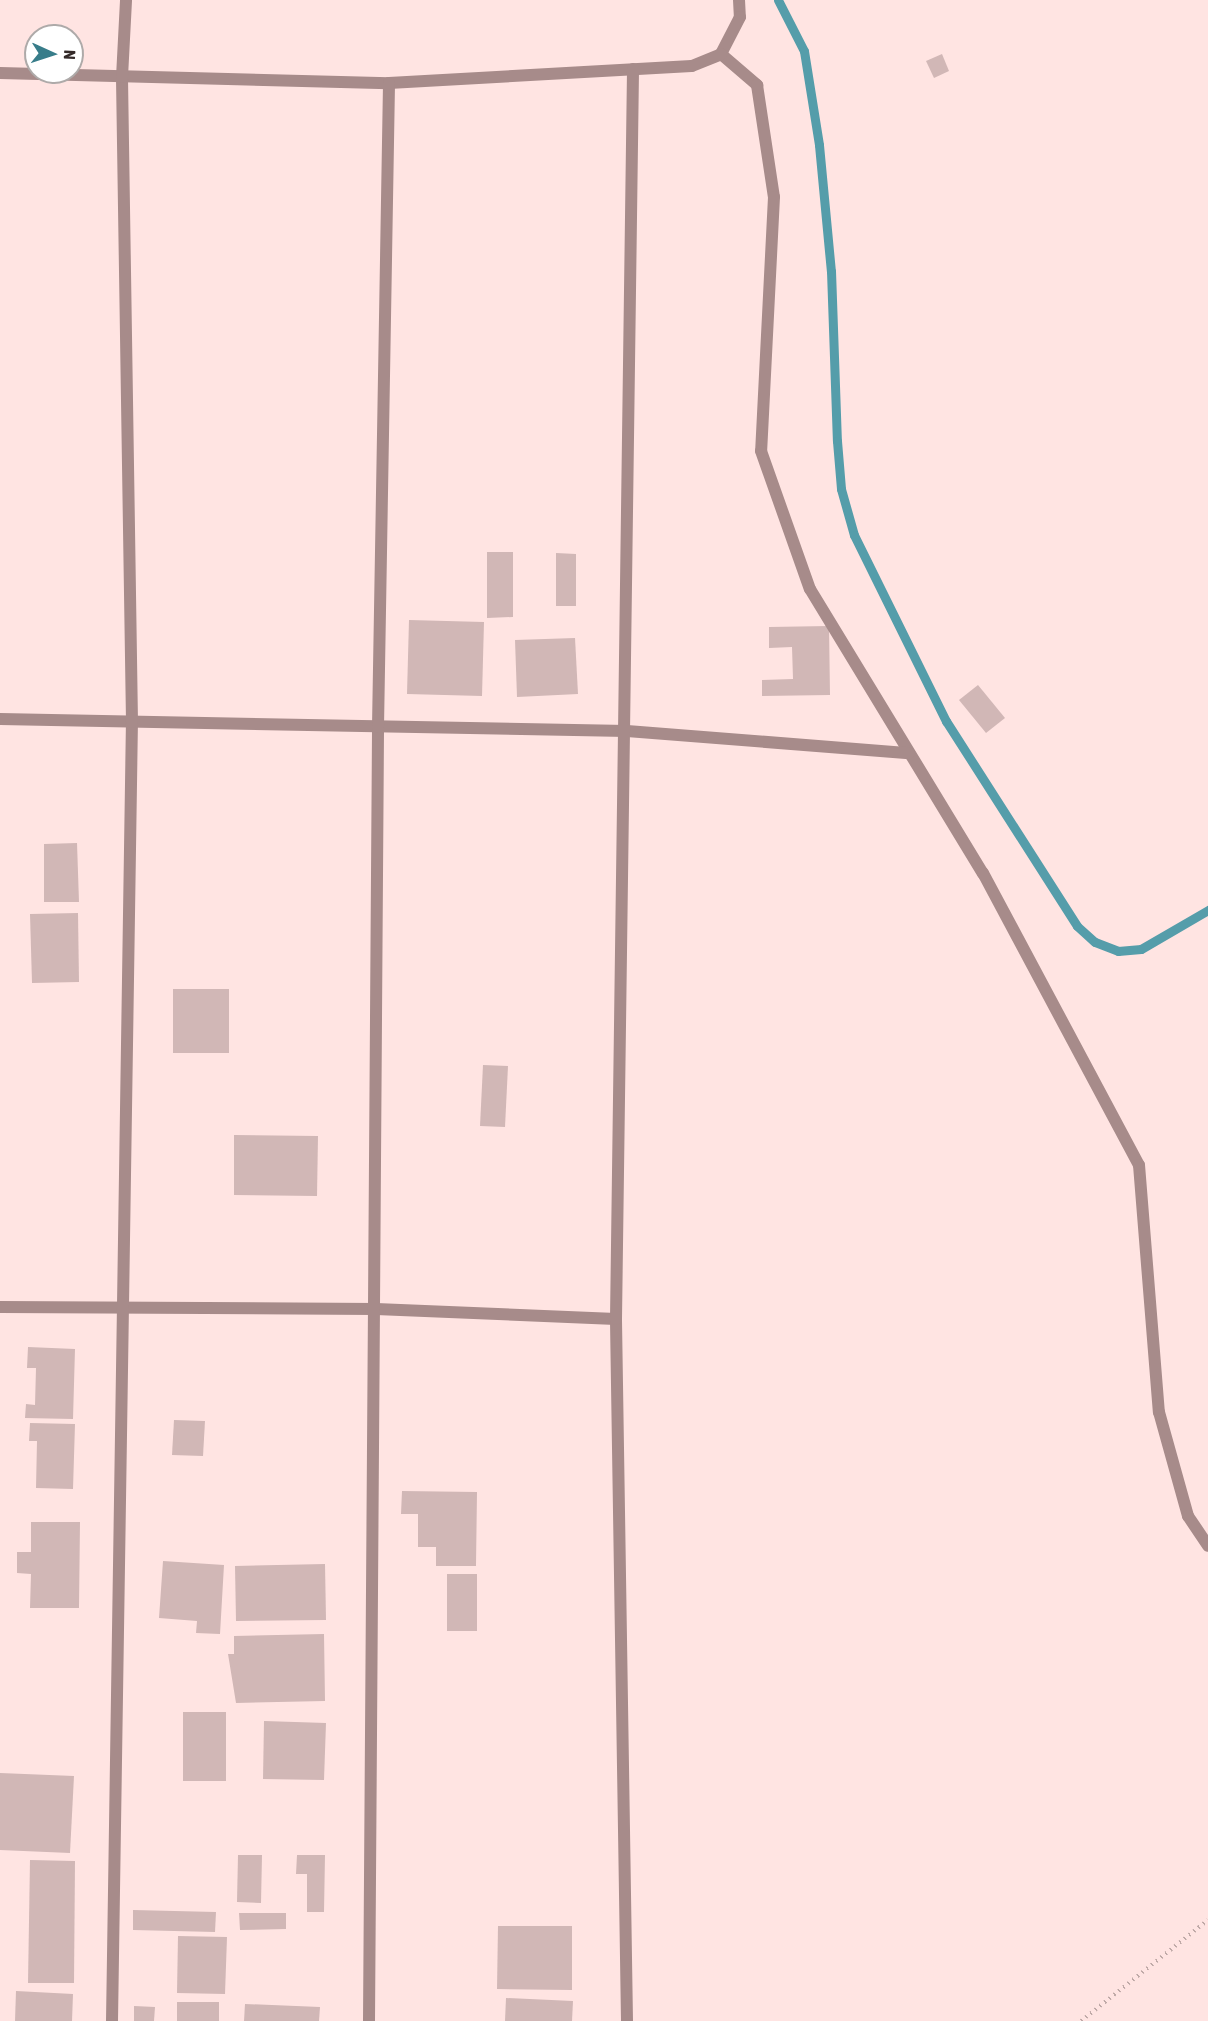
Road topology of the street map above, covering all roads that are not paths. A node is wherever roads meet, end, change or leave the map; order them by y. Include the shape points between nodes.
1 (126, 0) edge
2 (739, 0) edge
3 (721, 54) junction
4 (633, 69) junction
5 (0, 74) edge
6 (122, 77) junction
7 (389, 83) junction
8 (0, 719) edge
9 (132, 722) junction
10 (378, 727) junction
11 (627, 731) junction
12 (909, 753) junction
13 (0, 1307) edge
14 (123, 1307) junction
15 (376, 1309) junction
16 (616, 1319) junction
17 (1208, 1546) edge
18 (112, 2021) edge
19 (369, 2021) edge
20 (627, 2021) edge

1 - 6 street
2 - 3 street via 740,17
3 - 4 street via 692,66
3 - 12 street via 757,85 774,197 761,451 810,589
4 - 7 street
4 - 11 street
5 - 6 street
6 - 7 street
6 - 9 street
7 - 10 street
8 - 9 street
9 - 10 street
9 - 14 street
10 - 11 street
10 - 15 street
11 - 12 street
11 - 16 street
12 - 17 street via 983,873 1139,1165 1159,1412 1188,1516
13 - 14 street
14 - 15 street
14 - 18 street
15 - 16 street
15 - 19 street
16 - 20 street

